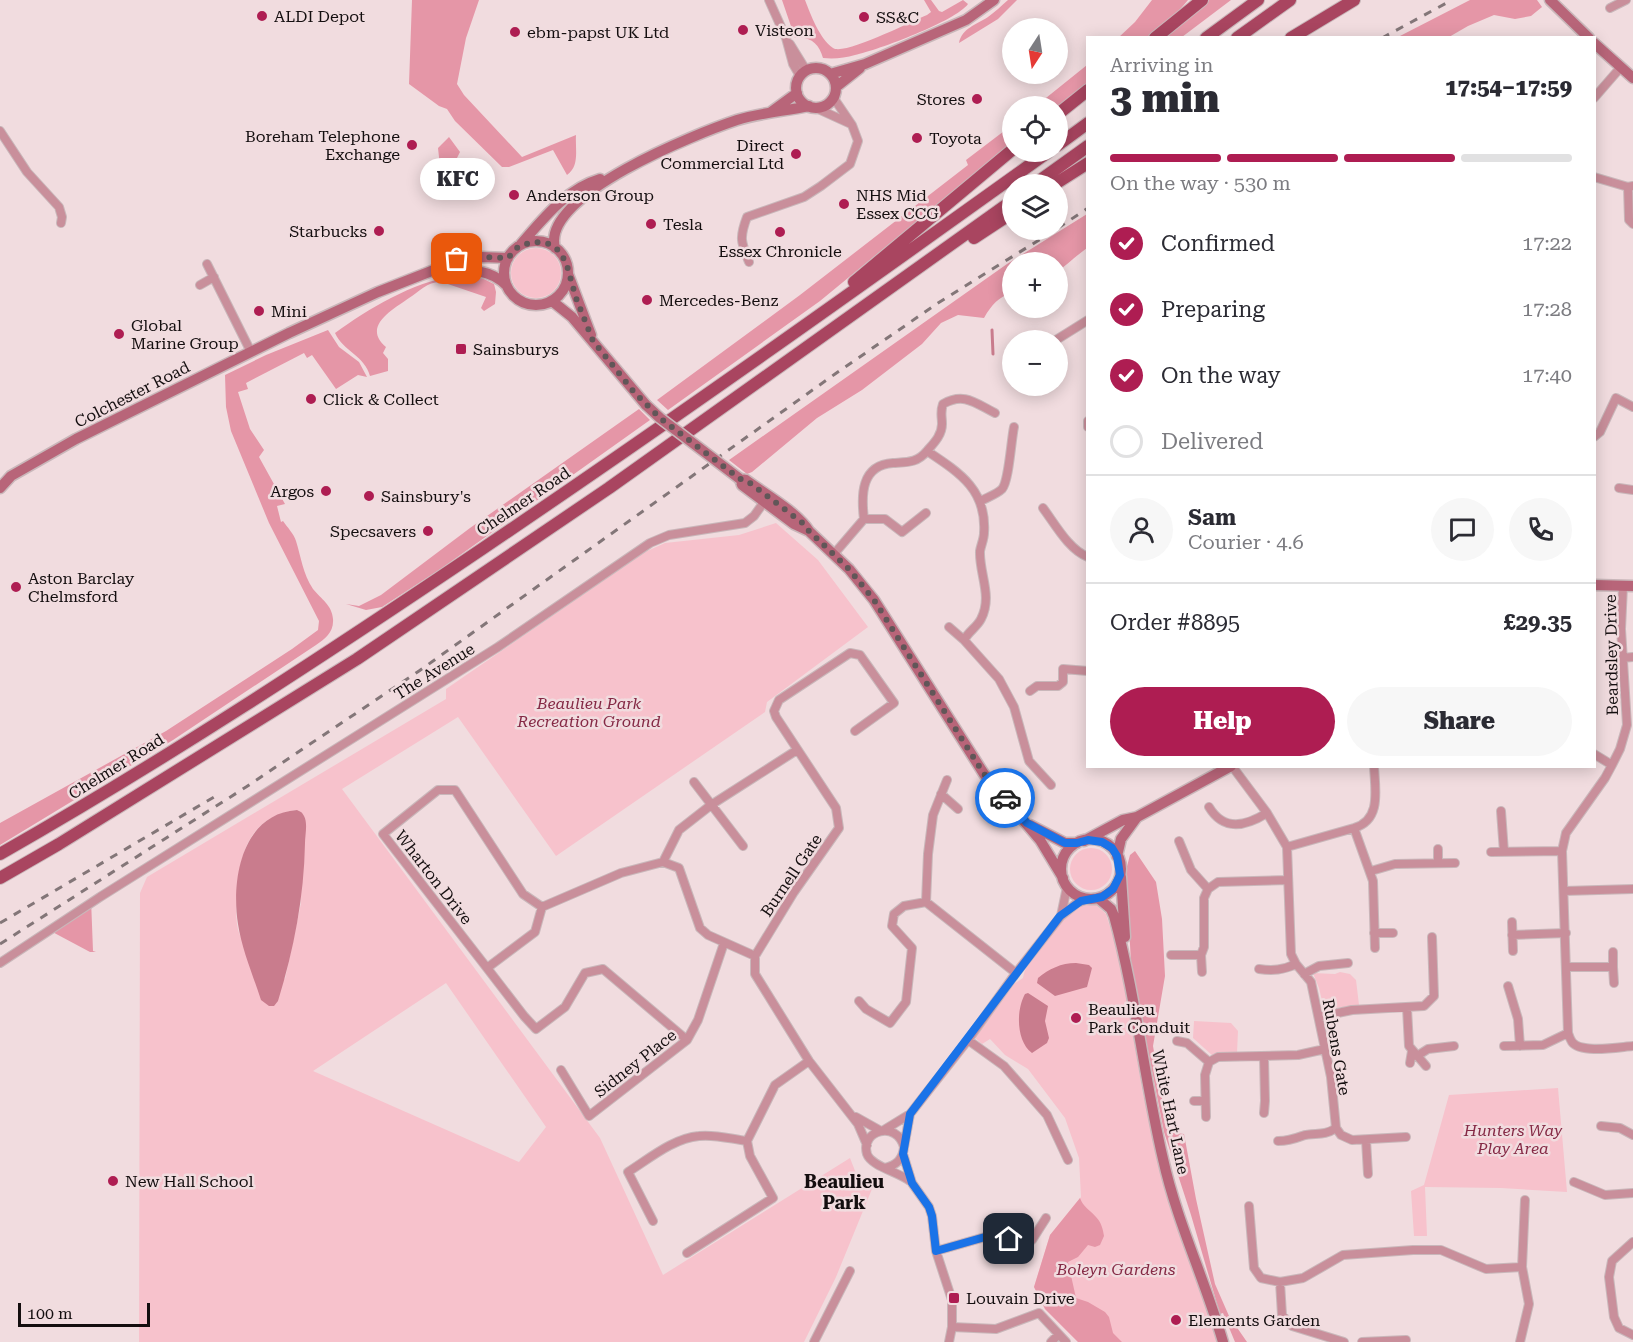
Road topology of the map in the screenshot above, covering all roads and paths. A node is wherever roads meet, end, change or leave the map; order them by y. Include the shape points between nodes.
1 (769, 0) edge
2 (994, 0) edge
3 (1202, 0) edge
4 (1258, 0) edge
5 (1290, 0) edge
6 (1354, 0) edge
7 (1550, 0) edge
8 (1626, 0) edge
9 (1610, 8) dead end
10 (1157, 36) edge
11 (1209, 36) edge
12 (1240, 36) edge
13 (1295, 36) edge
14 (1587, 36) edge
15 (1596, 45) edge
16 (865, 64) junction
17 (1621, 67) junction
18 (803, 73) junction
19 (830, 74) junction
20 (1633, 78) edge
21 (835, 92) junction
22 (1086, 92) edge
23 (797, 93) junction
24 (1596, 96) edge
25 (1068, 106) edge
26 (812, 107) junction
27 (768, 114) junction
28 (1086, 124) edge
29 (852, 125) junction
30 (0, 131) edge
31 (1068, 137) edge
32 (1086, 147) edge
33 (1002, 158) edge
34 (1034, 162) edge
35 (1086, 164) edge
36 (618, 174) junction
37 (1049, 174) edge
38 (1068, 176) edge
39 (1596, 178) edge
40 (1630, 187) edge
41 (1002, 208) edge
42 (1002, 220) edge
43 (61, 223) dead end
44 (1633, 224) edge
45 (518, 247) junction
46 (555, 248) junction
47 (508, 258) junction
48 (749, 262) dead end
49 (207, 264) dead end
50 (434, 270) junction
51 (568, 274) junction
52 (214, 277) junction
53 (200, 285) dead end
54 (507, 286) junction
55 (552, 301) junction
56 (1086, 321) edge
57 (808, 323) junction
58 (835, 329) junction
59 (1068, 332) edge
60 (593, 341) junction
61 (251, 352) junction
62 (1633, 407) edge
63 (995, 413) dead end
64 (1014, 427) dead end
65 (1596, 435) edge
66 (927, 451) junction
67 (5, 477) edge
68 (740, 479) junction
69 (0, 488) edge
70 (1619, 488) dead end
71 (1633, 490) edge
72 (981, 501) junction
73 (764, 502) junction
74 (1043, 508) dead end
75 (926, 513) dead end
76 (864, 519) junction
77 (809, 531) junction
78 (834, 554) junction
79 (1086, 556) edge
80 (1596, 585) edge
81 (1628, 586) edge
82 (949, 627) dead end
83 (964, 640) junction
84 (1633, 657) edge
85 (1622, 658) junction
86 (1086, 671) edge
87 (1030, 691) dead end
88 (1630, 726) edge
89 (855, 731) dead end
90 (797, 750) junction
91 (1596, 755) edge
92 (1612, 765) junction
93 (1228, 768) edge
94 (1233, 768) edge
95 (1374, 768) edge
96 (947, 780) dead end
97 (694, 782) dead end
98 (1051, 785) dead end
99 (941, 794) junction
100 (711, 805) junction
101 (1209, 807) dead end
102 (958, 809) dead end
103 (1501, 812) dead end
104 (1267, 813) junction
105 (1137, 817) junction
106 (1027, 823) junction
107 (1354, 828) junction
108 (1179, 841) dead end
109 (1080, 842) junction
110 (743, 846) dead end
111 (1287, 847) junction
112 (1438, 849) dead end
113 (1562, 851) junction
114 (1491, 852) dead end
115 (1504, 852) junction
116 (0, 854) edge
117 (1117, 856) junction
118 (663, 862) junction
119 (1438, 863) junction
120 (1455, 863) dead end
121 (1120, 871) junction
122 (1371, 871) junction
123 (0, 878) edge
124 (1288, 880) junction
125 (1065, 883) junction
126 (1633, 888) edge
127 (1208, 889) junction
128 (1564, 891) junction
129 (1093, 898) junction
130 (926, 902) junction
131 (542, 907) junction
132 (1060, 916) junction
133 (1512, 922) dead end
134 (1374, 933) junction
135 (1393, 933) dead end
136 (1566, 933) junction
137 (1512, 935) junction
138 (1432, 938) dead end
139 (724, 943) junction
140 (1375, 948) dead end
141 (1513, 951) dead end
142 (1613, 952) dead end
143 (1171, 955) dead end
144 (1201, 955) junction
145 (754, 956) junction
146 (1126, 960) junction
147 (0, 963) edge
148 (1348, 963) dead end
149 (1296, 964) junction
150 (1567, 967) junction
151 (1613, 967) junction
152 (487, 968) junction
153 (1259, 969) dead end
154 (1202, 972) dead end
155 (1016, 973) junction
156 (1304, 974) junction
157 (1614, 983) dead end
158 (1508, 986) dead end
159 (859, 1001) dead end
160 (1407, 1008) junction
161 (1319, 1017) junction
162 (1568, 1033) junction
163 (687, 1040) junction
164 (968, 1040) junction
165 (1177, 1041) dead end
166 (1454, 1046) dead end
167 (1504, 1046) dead end
168 (1520, 1046) junction
169 (1633, 1046) edge
170 (1325, 1049) junction
171 (1415, 1053) junction
172 (1264, 1056) junction
173 (809, 1061) junction
174 (1209, 1062) junction
175 (1410, 1063) dead end
176 (1426, 1066) dead end
177 (561, 1070) dead end
178 (1194, 1101) dead end
179 (1205, 1101) junction
180 (848, 1111) junction
181 (1264, 1113) dead end
182 (910, 1114) junction
183 (1206, 1117) dead end
184 (1601, 1126) dead end
185 (1336, 1128) junction
186 (883, 1131) junction
187 (1633, 1135) edge
188 (1406, 1137) dead end
189 (1366, 1140) junction
190 (747, 1141) junction
191 (1278, 1141) dead end
192 (867, 1145) junction
193 (903, 1151) junction
194 (1068, 1160) dead end
195 (885, 1168) junction
196 (1368, 1174) dead end
197 (1574, 1182) dead end
198 (912, 1183) junction
199 (1633, 1193) edge
200 (1525, 1200) dead end
201 (1250, 1206) dead end
202 (1046, 1218) dead end
203 (653, 1221) dead end
204 (1633, 1242) edge
205 (936, 1251) junction
206 (687, 1253) dead end
207 (1522, 1267) junction
208 (850, 1271) dead end
209 (1280, 1282) junction
210 (952, 1327) junction
211 (1058, 1335) junction
212 (1633, 1335) edge
213 (1223, 1340) edge
214 (1406, 1340) dead end
215 (814, 1342) edge
216 (949, 1342) edge
217 (1051, 1342) edge
218 (1066, 1342) edge
219 (1344, 1342) edge
220 (1362, 1342) edge
221 (1520, 1342) edge

1 - 18 street
2 - 16 street via 966,20
3 - 10 main road
4 - 11 main road
5 - 12 main road
6 - 13 main road
7 - 14 street
8 - 9 street
15 - 17 street
16 - 19 street
16 - 21 street
17 - 20 street
17 - 24 street
18 - 19 street via 817,68
18 - 23 street
19 - 21 street
21 - 26 street via 825,105
21 - 29 street
22 - 25 main road
23 - 26 street via 803,103
23 - 27 street
26 - 27 street
26 - 29 street
27 - 36 street via 740,119 681,141
28 - 31 main road
29 - 48 street via 858,141 850,164 804,197 747,217 740,234
30 - 43 street via 27,171 59,207
32 - 37 main road
33 - 57 main road
34 - 57 main road, Chelmer Road
35 - 38 main road
36 - 45 street via 594,181 566,198 544,216
36 - 46 street via 579,199 562,216 554,238
39 - 40 street
40 - 44 street via 1629,220
41 - 58 main road
42 - 58 main road
45 - 46 street via 537,241
45 - 47 street
46 - 51 street via 565,260
47 - 50 street, Colchester Road via 457,259
47 - 54 street via 504,273
49 - 52 street
50 - 54 street, Colchester Road via 482,272 496,276
50 - 61 street, Colchester Road
51 - 55 street via 564,289
51 - 60 street
52 - 53 street
52 - 61 street
54 - 55 street via 514,296 529,304
55 - 60 street
56 - 59 street
57 - 116 main road, Chelmer Road via 347,641
58 - 123 main road via 357,659
60 - 68 street, bridge via 646,405
61 - 67 street, Colchester Road
62 - 65 street via 1616,398
63 - 66 street via 966,398 953,398 943,404 939,413 941,433
64 - 72 street via 1008,479 1002,488
66 - 72 street via 972,487
66 - 76 street via 920,460 878,468 867,479 862,492
67 - 69 street, Colchester Road
68 - 73 street
68 - 77 street via 776,501
70 - 71 street
72 - 83 street via 984,535 980,550 987,599 977,627
73 - 77 street
73 - 147 street, The Avenue via 745,523 669,535 650,543 498,647
74 - 79 street via 1072,546
75 - 76 street via 902,532 885,519
76 - 78 street
77 - 78 street
78 - 106 street via 874,600 984,774
80 - 81 street
81 - 85 street, Beardsley Drive via 1621,629
82 - 83 street
83 - 98 street via 999,679 1014,706 1029,761
84 - 85 street
85 - 88 street, Beardsley Drive
86 - 87 street via 1064,669 1063,682 1058,686 1037,686
88 - 92 street, Beardsley Drive
89 - 90 street, Burnell Gate via 894,703 860,655 850,653 778,700 776,717
90 - 100 street
90 - 145 street, Burnell Gate via 836,808 839,828
91 - 92 street
92 - 113 street, Beardsley Drive via 1566,833
93 - 105 street
94 - 104 street, Rubens Gate
95 - 107 street via 1375,806 1371,817
96 - 99 street
97 - 100 street
99 - 102 street
99 - 130 street via 933,815
100 - 110 street
100 - 118 street via 679,830
101 - 104 street via 1214,816 1227,824 1244,824
103 - 115 street
104 - 111 street, Rubens Gate
105 - 109 street
105 - 117 street via 1121,839
106 - 109 street via 1065,843
106 - 125 street
107 - 111 street
107 - 122 street
108 - 127 street via 1191,870
109 - 117 street via 1102,842
109 - 125 street via 1064,857 1061,867
111 - 124 street, Rubens Gate
112 - 119 street
113 - 115 street
113 - 128 street, Beardsley Drive
114 - 115 street
117 - 121 street
118 - 131 street via 621,873
118 - 139 street via 679,868 698,924
119 - 120 street
119 - 122 street via 1395,864
121 - 129 street via 1113,889
121 - 146 street, White Hart Lane
122 - 134 street
124 - 127 street via 1218,882
124 - 149 street, Rubens Gate via 1291,954
125 - 129 street via 1076,894
125 - 132 street
126 - 128 street
127 - 144 street via 1204,898
128 - 136 street, Beardsley Drive
129 - 132 street via 1077,903
129 - 146 street, White Hart Lane via 1111,909
130 - 155 street
130 - 159 street via 904,906 894,914 892,926 912,948 906,1002 890,1023
131 - 152 street via 535,932
131 - 152 street, Wharton Drive via 523,894 455,790 438,790 383,834
132 - 155 street
133 - 137 street
134 - 135 street
134 - 140 street
136 - 137 street
136 - 150 street, Beardsley Drive
137 - 141 street
138 - 160 street via 1434,996 1424,1006
139 - 145 street
139 - 163 street, Sidney Place via 698,1020
142 - 151 street
143 - 144 street
144 - 154 street
145 - 173 street via 755,974
146 - 213 street, White Hart Lane via 1163,1160
148 - 156 street via 1319,966
149 - 153 street via 1278,970
149 - 156 street, Rubens Gate
150 - 151 street
150 - 162 street, Beardsley Drive
151 - 157 street
152 - 163 street via 536,1029 565,1007 585,973 603,969
155 - 164 street
156 - 161 street, Rubens Gate via 1311,982
158 - 168 street via 1518,1019
160 - 161 street
160 - 171 street via 1409,1046
161 - 170 street, Rubens Gate
162 - 168 street via 1543,1045
162 - 169 street via 1572,1043 1580,1047
163 - 177 street, Sidney Place via 589,1116
164 - 182 street
164 - 194 street via 1004,1066 1047,1115
165 - 174 street via 1188,1042
166 - 171 street
167 - 168 street
170 - 172 street
170 - 185 street, Rubens Gate
171 - 175 street
171 - 176 street
172 - 174 street via 1218,1058
172 - 181 street
173 - 180 street
173 - 190 street via 775,1085
174 - 179 street
178 - 179 street
179 - 183 street
180 - 186 street
180 - 192 street
182 - 186 street
182 - 193 street
184 - 187 street via 1620,1128
185 - 189 street via 1352,1140
185 - 191 street via 1297,1140
186 - 192 street via 872,1135
186 - 193 street via 898,1136
188 - 189 street
189 - 196 street
190 - 203 street via 713,1136 689,1138 628,1172
190 - 206 street via 750,1156 773,1198
192 - 195 street via 870,1160
193 - 195 street via 897,1163
193 - 198 street
195 - 198 street
197 - 199 street via 1605,1195
198 - 205 street via 929,1207
200 - 207 street
201 - 209 street via 1254,1268 1262,1278
202 - 205 street via 1032,1240 985,1237
204 - 212 street via 1612,1261 1610,1277 1614,1317 1619,1328
205 - 210 street via 952,1300
207 - 209 street via 1486,1269 1441,1250 1406,1251 1342,1255 1303,1278
207 - 221 street via 1529,1304
208 - 215 street
209 - 219 street via 1282,1315 1292,1326
210 - 211 street via 996,1329 1039,1313
210 - 216 street
211 - 217 street
211 - 218 street
214 - 220 street

